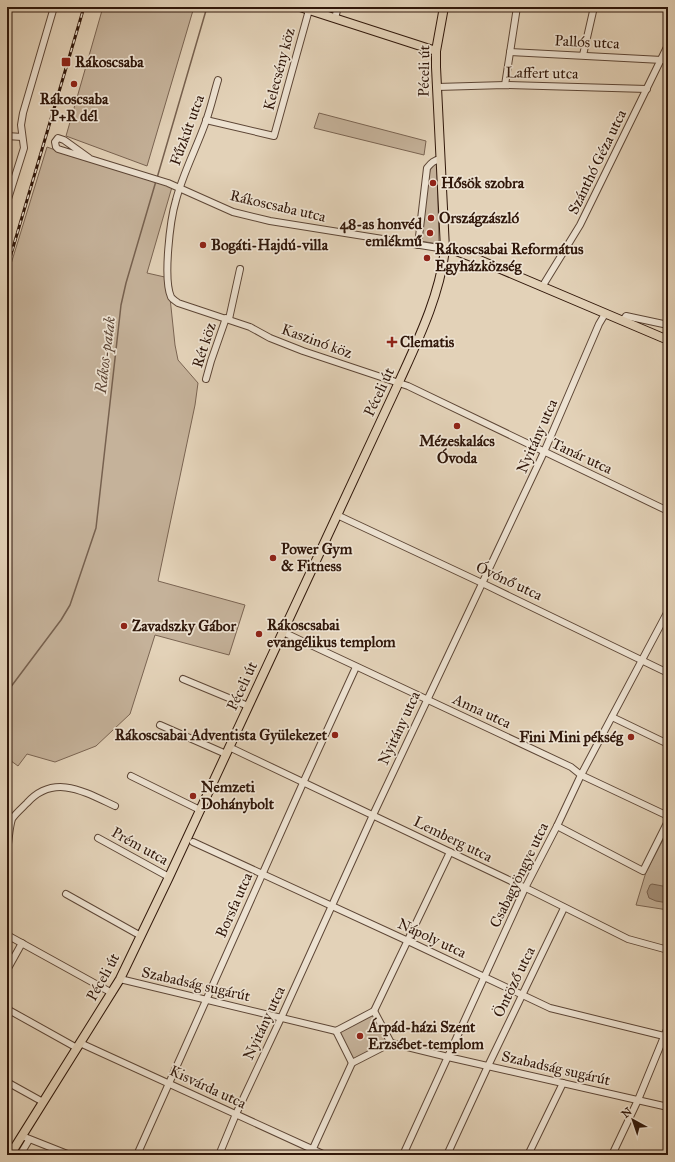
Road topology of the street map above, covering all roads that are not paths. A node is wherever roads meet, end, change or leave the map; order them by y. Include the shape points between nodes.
1 (54, 7) edge
2 (300, 7) edge
3 (338, 7) edge
4 (444, 7) edge
5 (517, 7) edge
6 (594, 7) edge
7 (308, 10) junction
8 (335, 18) junction
9 (668, 45) edge
10 (436, 51) junction
11 (510, 52) junction
12 (583, 55) junction
13 (664, 56) edge
14 (218, 80) dead end
15 (505, 85) junction
16 (437, 87) junction
17 (647, 89) junction
18 (206, 120) junction
19 (7, 136) edge
20 (22, 136) junction
21 (89, 158) junction
22 (441, 159) junction
23 (180, 189) junction
24 (7, 202) edge
25 (418, 245) junction
26 (445, 249) junction
27 (240, 269) dead end
28 (542, 287) junction
29 (605, 314) junction
30 (228, 319) junction
31 (622, 321) junction
32 (668, 325) edge
33 (668, 340) edge
34 (206, 379) dead end
35 (399, 382) junction
36 (544, 452) junction
37 (668, 511) edge
38 (337, 515) junction
39 (482, 583) junction
40 (668, 611) edge
41 (282, 632) junction
42 (643, 660) junction
43 (356, 666) junction
44 (668, 673) edge
45 (183, 679) dead end
46 (427, 700) junction
47 (248, 706) junction
48 (612, 717) junction
49 (160, 725) dead end
50 (668, 744) edge
51 (227, 751) junction
52 (581, 775) junction
53 (131, 776) dead end
54 (303, 783) junction
55 (115, 806) dead end
56 (200, 810) junction
57 (373, 814) junction
58 (668, 816) edge
59 (668, 821) edge
60 (557, 826) junction
61 (98, 838) dead end
62 (193, 842) dead end
63 (7, 850) edge
64 (450, 852) junction
65 (263, 874) junction
66 (170, 877) junction
67 (525, 888) junction
68 (66, 894) dead end
69 (332, 906) junction
70 (564, 908) junction
71 (7, 935) edge
72 (141, 936) junction
73 (408, 941) junction
74 (22, 942) junction
75 (668, 950) edge
76 (7, 970) edge
77 (484, 977) junction
78 (120, 979) junction
79 (112, 993) junction
80 (522, 995) junction
81 (207, 1000) junction
82 (7, 1009) edge
83 (374, 1010) junction
84 (281, 1018) junction
85 (668, 1027) edge
86 (336, 1031) junction
87 (666, 1037) edge
88 (391, 1043) junction
89 (79, 1045) junction
90 (448, 1057) junction
91 (352, 1063) junction
92 (488, 1066) junction
93 (7, 1082) edge
94 (169, 1083) junction
95 (563, 1083) junction
96 (638, 1100) junction
97 (43, 1102) junction
98 (668, 1107) edge
99 (236, 1114) junction
100 (25, 1138) junction
101 (311, 1152) edge
102 (10, 1155) edge
103 (20, 1155) edge
104 (70, 1155) edge
105 (137, 1155) edge
106 (219, 1155) edge
107 (325, 1155) edge
108 (403, 1155) edge
109 (447, 1155) edge
110 (528, 1155) edge
111 (612, 1155) edge

1 - 20 street via 23,113
2 - 7 main road
3 - 8 street
4 - 10 main road, Péceli út
5 - 11 street
6 - 12 street
7 - 8 main road
7 - 18 street, Kelecsény köz via 274,136
8 - 10 main road
9 - 13 street, Szánthó Géza utca
10 - 16 main road, Péceli út
11 - 12 street, Pallós utca
11 - 15 street
12 - 13 street, Pallós utca
13 - 17 street, Szánthó Géza utca
14 - 18 street, Fűzkút utca
15 - 16 street, Laffert utca
15 - 17 street, Laffert utca
16 - 22 main road, Péceli út
17 - 28 street, Szánthó Géza utca via 580,225
18 - 23 street, Fűzkút utca
19 - 20 street
20 - 24 street via 24,148
21 - 21 street, Rákoscsaba utca via 64,140 58,138 54,142 58,149
21 - 23 street, Rákoscsaba utca via 150,176
22 - 25 street via 436,160 428,168
22 - 26 main road, Péceli út
23 - 25 street, Rákoscsaba utca via 233,212
23 - 30 street, Kaszinó köz via 168,247 171,296 178,303
25 - 26 street, Rákoscsaba utca
26 - 28 main road via 477,259
26 - 35 main road, Péceli út via 433,299
27 - 30 street
28 - 29 main road
29 - 31 main road
29 - 36 street, Nyitány utca
30 - 34 street, Rét köz
30 - 35 street, Kaszinó köz via 303,351
31 - 32 street via 626,316
31 - 33 main road
35 - 36 street, Tanár utca
35 - 38 main road, Péceli út
36 - 37 street, Tanár utca
36 - 39 street, Nyitány utca
38 - 39 street, Óvónő utca
38 - 41 main road, Péceli út
39 - 42 street, Óvónő utca
39 - 46 street, Nyitány utca
40 - 42 street, Csabagyöngye utca
41 - 43 street, Anna utca
41 - 47 main road, Péceli út
42 - 44 street, Óvónő utca
42 - 48 street, Csabagyöngye utca
43 - 46 street, Anna utca
43 - 54 street, Borsfa utca
45 - 47 street
46 - 52 street, Anna utca via 571,767
46 - 57 street, Nyitány utca
47 - 51 main road, Péceli út
48 - 50 street
48 - 52 street, Csabagyöngye utca
49 - 51 street, Lemberg utca
51 - 54 street, Lemberg utca
51 - 56 main road, Péceli út
52 - 58 street, Anna utca
52 - 60 street, Csabagyöngye utca
53 - 56 street
54 - 57 street, Lemberg utca
54 - 65 street, Borsfa utca
55 - 63 street via 67,786 41,792 12,819
56 - 66 main road, Péceli út
57 - 64 street, Lemberg utca
57 - 69 street, Nyitány utca
59 - 60 street via 643,871
60 - 67 street, Csabagyöngye utca
61 - 66 street, Prém utca
62 - 65 street, Nápoly utca
64 - 67 street, Lemberg utca
64 - 73 street
65 - 69 street, Nápoly utca
65 - 81 street, Borsfa utca
66 - 72 main road, Péceli út
67 - 70 street, Lemberg utca
67 - 77 street, Csabagyöngye utca
68 - 72 street
69 - 73 street, Nápoly utca
69 - 84 street, Nyitány utca
70 - 75 street, Lemberg utca via 628,938
70 - 80 street, Öntöző utca
71 - 74 street
72 - 78 main road, Péceli út
73 - 77 street, Nápoly utca
73 - 83 street
74 - 76 street
74 - 79 street
77 - 80 street, Nápoly utca
77 - 90 street, Csabagyöngye utca
78 - 79 main road, Péceli út
78 - 81 street, Szabadság sugárút
79 - 89 main road, Péceli út
80 - 87 street, Nápoly utca via 550,1008
80 - 92 street, Öntöző utca
81 - 84 street, Szabadság sugárút
81 - 94 street, Borsfa utca
82 - 89 street, Kisvárda utca
83 - 86 street
83 - 88 street
84 - 86 street, Szabadság sugárút
84 - 99 street, Nyitány utca
85 - 87 street
86 - 91 street
87 - 96 street
88 - 90 street, Szabadság sugárút
88 - 91 street
89 - 94 street, Kisvárda utca
89 - 97 main road, Péceli út
90 - 92 street, Szabadság sugárút
90 - 108 street, Csabagyöngye utca
91 - 101 street
92 - 95 street, Szabadság sugárút
92 - 109 street, Öntöző utca
93 - 97 street
94 - 99 street, Kisvárda utca
94 - 105 street, Borsfa utca
95 - 96 street, Szabadság sugárút
95 - 110 street
96 - 98 street, Szabadság sugárút
96 - 111 street
97 - 100 main road, Péceli út
99 - 101 street, Kisvárda utca
99 - 106 street, Nyitány utca
100 - 102 main road, Péceli út
100 - 103 street
100 - 104 street
101 - 107 street, Kisvárda utca

